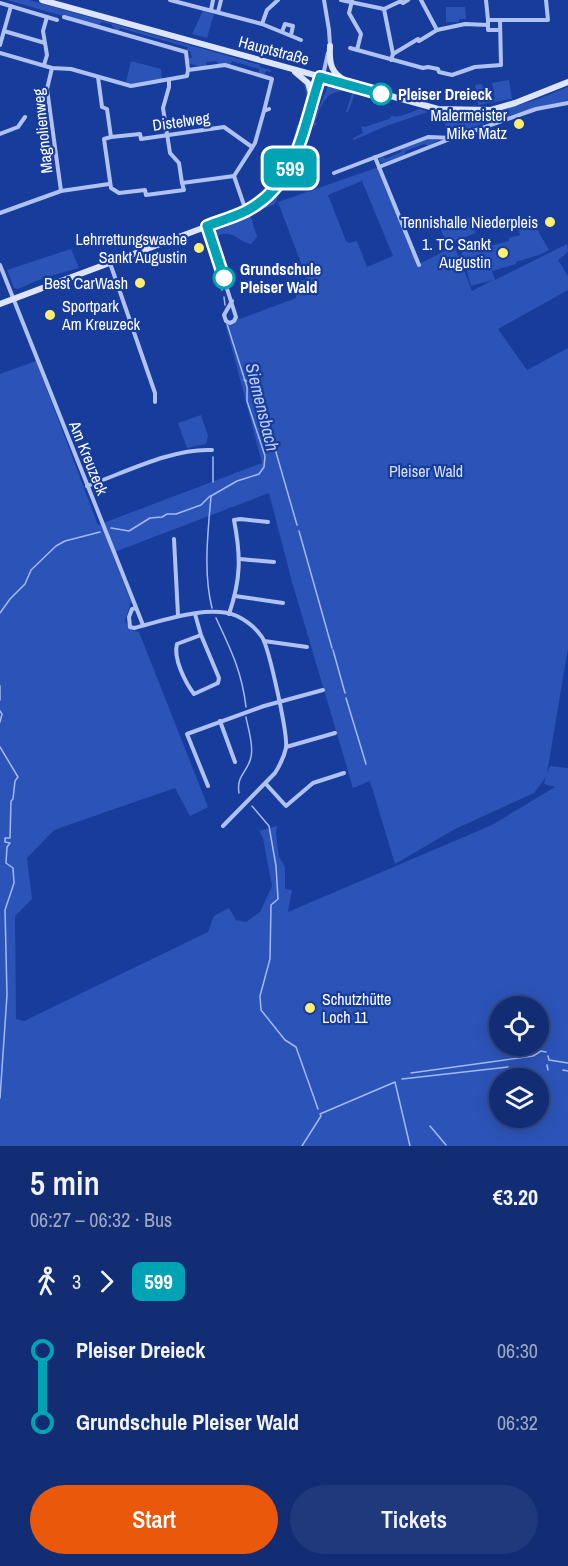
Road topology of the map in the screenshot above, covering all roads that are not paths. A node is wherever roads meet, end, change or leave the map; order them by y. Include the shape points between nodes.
1 (42, 0) edge
2 (170, 0) edge
3 (213, 0) edge
4 (221, 0) edge
5 (278, 0) edge
6 (324, 0) edge
7 (342, 0) edge
8 (408, 0) edge
9 (421, 0) edge
10 (486, 0) edge
11 (546, 0) edge
12 (352, 1) edge
13 (0, 3) edge
14 (11, 6) junction
15 (384, 9) junction
16 (211, 10) junction
17 (218, 12) junction
18 (47, 17) junction
19 (64, 17) dead end
20 (57, 20) dead end
21 (500, 21) junction
22 (488, 22) junction
23 (262, 24) junction
24 (436, 30) junction
25 (500, 30) junction
26 (4, 31) junction
27 (282, 32) junction
28 (291, 35) junction
29 (301, 40) dead end
30 (45, 43) junction
31 (0, 45) edge
32 (330, 46) junction
33 (350, 48) dead end
34 (357, 50) junction
35 (0, 53) edge
36 (393, 54) junction
37 (391, 60) junction
38 (44, 66) junction
39 (52, 68) junction
40 (286, 68) junction
41 (188, 70) junction
42 (98, 77) junction
43 (320, 77) junction
44 (169, 80) junction
45 (568, 82) edge
46 (377, 93) junction
47 (312, 100) junction
48 (568, 103) edge
49 (25, 117) dead end
50 (0, 134) edge
51 (167, 135) junction
52 (111, 137) junction
53 (453, 138) junction
54 (252, 147) junction
55 (375, 158) junction
56 (379, 167) junction
57 (334, 172) dead end
58 (234, 176) junction
59 (182, 183) junction
60 (109, 184) junction
61 (61, 191) junction
62 (246, 211) junction
63 (0, 213) edge
64 (207, 226) junction
65 (110, 263) junction
66 (0, 265) edge
67 (419, 265) dead end
68 (13, 299) junction
69 (232, 301) junction
70 (0, 304) edge
71 (155, 402) dead end
72 (212, 450) dead end
73 (87, 486) junction
74 (268, 522) dead end
75 (174, 540) dead end
76 (240, 559) junction
77 (274, 562) dead end
78 (235, 596) junction
79 (283, 603) dead end
80 (136, 608) junction
81 (195, 614) junction
82 (229, 614) junction
83 (178, 615) junction
84 (143, 625) junction
85 (201, 635) junction
86 (264, 641) junction
87 (307, 647) dead end
88 (323, 690) dead end
89 (280, 703) junction
90 (220, 721) junction
91 (335, 733) dead end
92 (286, 747) junction
93 (235, 762) dead end
94 (344, 773) dead end
95 (266, 784) junction
96 (208, 786) dead end
97 (223, 826) dead end

1 - 40 main road, Hauptstraße
2 - 16 street
3 - 16 street
4 - 17 street
5 - 23 street via 267,10
6 - 32 street
7 - 12 street
8 - 15 street
9 - 24 street
10 - 22 street
11 - 21 street via 548,20
12 - 15 street
12 - 34 street via 349,13 361,34
13 - 14 street
14 - 18 street
14 - 26 street
15 - 36 street
16 - 17 street
17 - 23 street
18 - 20 street
18 - 30 street
19 - 41 street via 186,52
21 - 22 street
21 - 25 street
22 - 24 street
22 - 25 street via 488,30
23 - 27 street
24 - 36 street
25 - 37 street via 501,65 475,66 448,75 428,66
26 - 30 street
26 - 31 street
27 - 28 street
27 - 28 street via 285,24 293,26
28 - 29 street
30 - 38 street
32 - 43 street
32 - 46 main road via 333,72
33 - 34 street
34 - 37 street
35 - 38 street
36 - 37 street
38 - 39 street
39 - 42 street
39 - 61 street, Magnolienweg via 46,89
40 - 43 main road, Hauptstraße
40 - 47 main road via 308,83
41 - 44 street via 187,76
41 - 54 street via 225,65 272,79
42 - 44 street via 131,86
42 - 52 street
43 - 46 main road, Hauptstraße
43 - 47 main road
44 - 51 street via 163,108
45 - 46 main road, Hauptstraße via 491,110 438,109
47 - 62 main road via 285,177
48 - 53 street via 536,109
49 - 50 street via 18,127
51 - 52 street, Distelweg via 141,139 140,134
51 - 54 street, Distelweg via 224,127
51 - 59 street via 170,153 179,162
52 - 60 street via 104,139
53 - 55 street via 428,137
53 - 56 street
54 - 58 street
55 - 56 street
55 - 57 street
56 - 67 street
58 - 59 street
58 - 62 street
59 - 60 street via 183,190 146,195 146,190 119,193
60 - 61 street
61 - 63 street
62 - 64 main road
64 - 65 main road
64 - 69 street
65 - 68 main road
65 - 71 street
66 - 68 street, Am Kreuzeck
68 - 70 main road
68 - 73 street, Am Kreuzeck
69 - 69 street via 236,318 230,323 224,315
72 - 73 street via 165,458
73 - 80 street, Am Kreuzeck
74 - 76 street via 234,520
75 - 83 street
76 - 77 street
76 - 78 street
78 - 79 street
78 - 82 street
80 - 84 street, Am Kreuzeck
80 - 84 street via 129,617 130,627
81 - 82 street
81 - 83 street
81 - 85 street
82 - 86 street via 248,623
83 - 84 street
85 - 85 street via 219,678 218,683 194,694 175,652 177,644
86 - 87 street
86 - 89 street
88 - 89 street
89 - 90 street
89 - 92 street
90 - 93 street
90 - 96 street via 187,734
91 - 92 street
92 - 95 street via 281,763
94 - 95 street via 313,783 286,806
95 - 97 street

